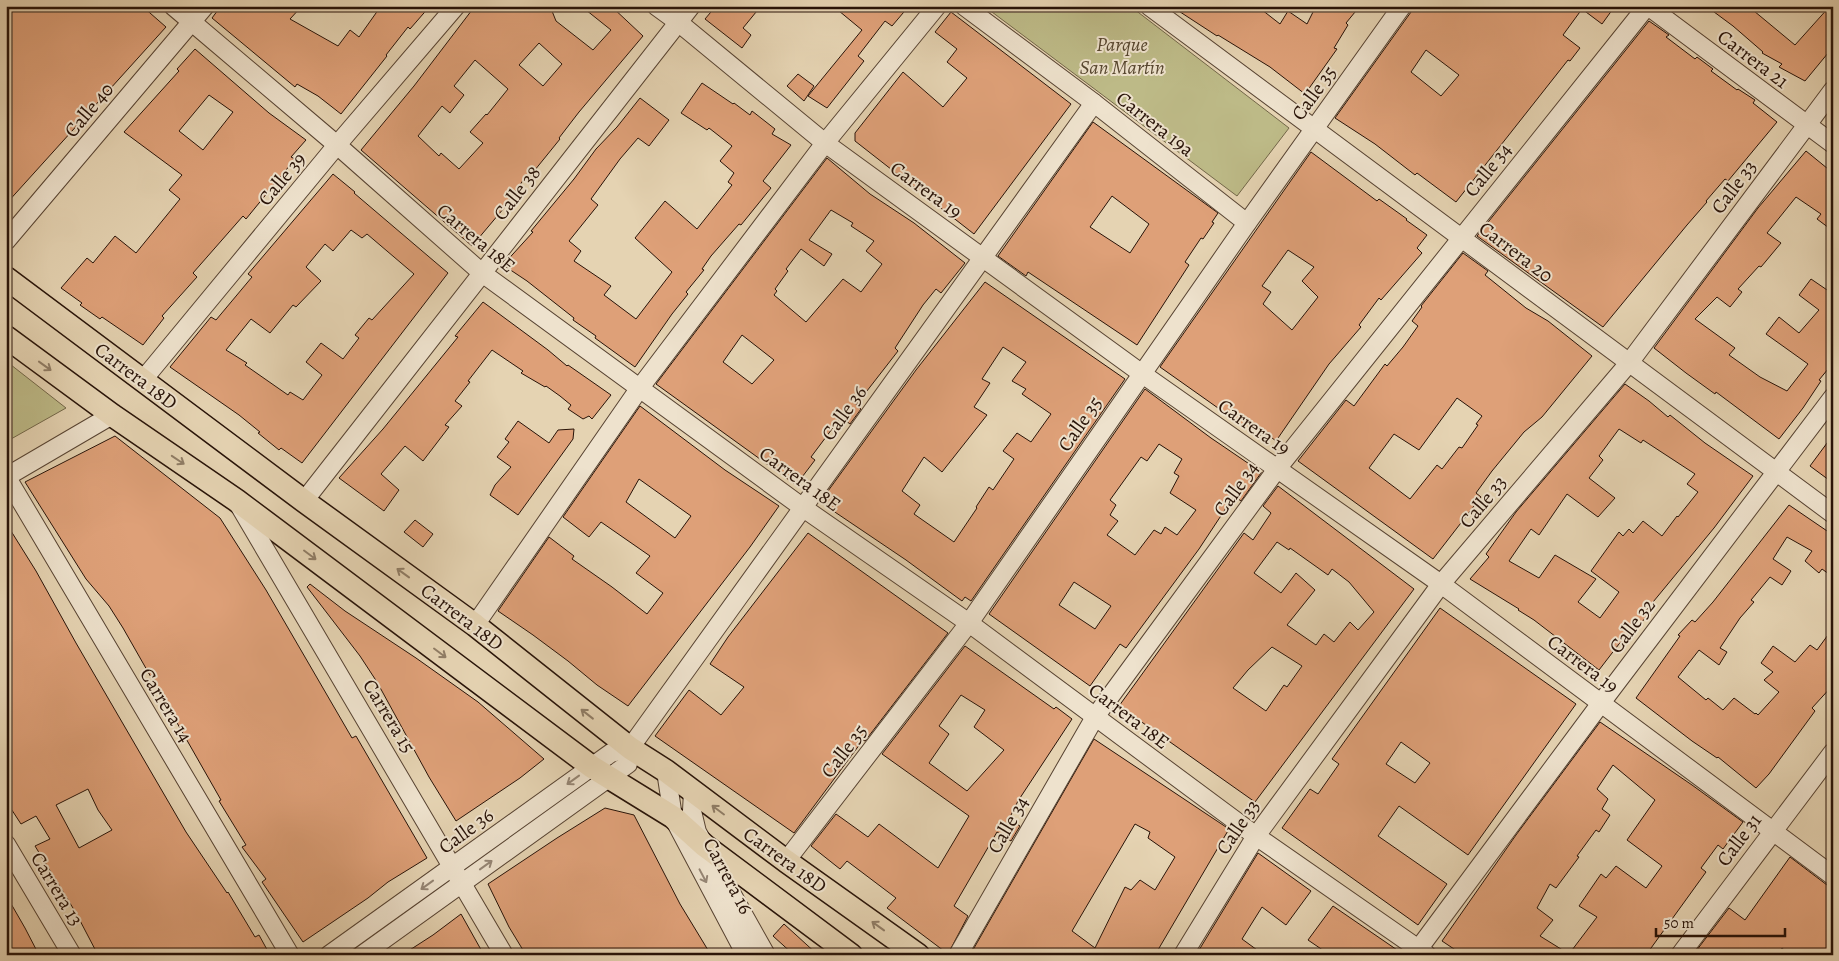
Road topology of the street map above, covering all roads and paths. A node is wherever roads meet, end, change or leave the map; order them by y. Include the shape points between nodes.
1 (173, 6) edge
2 (205, 6) edge
3 (456, 6) edge
4 (656, 6) edge
5 (690, 6) edge
6 (937, 6) edge
7 (964, 6) edge
8 (1149, 6) edge
9 (1402, 6) edge
10 (1647, 6) edge
11 (192, 22) junction
12 (678, 22) junction
13 (1833, 90) edge
14 (1094, 103) junction
15 (1806, 126) junction
16 (1315, 129) junction
17 (825, 143) junction
18 (1833, 144) edge
19 (337, 145) junction
20 (1247, 223) junction
21 (1461, 238) junction
22 (6, 241) edge
23 (982, 258) junction
24 (482, 274) junction
25 (6, 278) edge
26 (6, 337) edge
27 (1629, 362) junction
28 (1141, 373) junction
29 (142, 381) junction
30 (640, 389) junction
31 (1833, 397) edge
32 (112, 415) junction
33 (1277, 469) junction
34 (1775, 471) junction
35 (6, 477) edge
36 (236, 500) junction
37 (304, 501) junction
38 (802, 508) junction
39 (1833, 514) edge
40 (1441, 584) junction
41 (969, 623) junction
42 (475, 625) junction
43 (1601, 703) junction
44 (1095, 717) junction
45 (630, 748) junction
46 (1833, 752) edge
47 (666, 770) junction
48 (600, 772) junction
49 (693, 791) junction
50 (673, 817) junction
51 (1772, 831) junction
52 (1256, 836) junction
53 (6, 844) edge
54 (704, 846) junction
55 (786, 861) junction
56 (452, 866) junction
57 (1833, 876) edge
58 (462, 883) junction
59 (1420, 953) edge
60 (72, 955) edge
61 (290, 955) edge
62 (329, 955) edge
63 (362, 955) edge
64 (504, 955) edge
65 (746, 955) edge
66 (766, 955) edge
67 (851, 955) edge
68 (918, 955) edge
69 (958, 955) edge
70 (1183, 955) edge
71 (1680, 955) edge

1 - 11 street, Carrera 18E
2 - 11 street, Calle 40
3 - 19 street, Calle 39
4 - 12 street, Carrera 19
5 - 12 street, Calle 38
6 - 17 street
7 - 14 street, Carrera 19a
8 - 16 street, Carrera 20
9 - 16 street, Calle 35
10 - 15 street, Carrera 21
10 - 21 street, Calle 34
11 - 19 street, Carrera 18E
11 - 22 street, Calle 40
12 - 17 street, Carrera 19
12 - 24 street, Calle 38
13 - 15 street, Calle 33
14 - 20 street, Carrera 19a
14 - 23 street, Calle 36
15 - 18 street, Carrera 21
15 - 27 street, Calle 33
16 - 20 street, Calle 35
16 - 21 street, Carrera 20
17 - 23 street, Carrera 19
17 - 30 street
19 - 24 street, Carrera 18E
19 - 29 street, Calle 39
20 - 28 street, Calle 35
21 - 27 street, Carrera 20
21 - 33 street, Calle 34
23 - 28 street, Carrera 19
23 - 38 street, Calle 36
24 - 30 street, Carrera 18E
24 - 37 street, Calle 38
25 - 29 main road, Carrera 18D
26 -> 32 main road, Carrera 18D
27 - 34 street, Carrera 20
27 - 40 street, Calle 33
28 - 33 street, Carrera 19
28 - 41 street, Calle 35
29 - 37 main road, Carrera 18D
30 - 38 street, Carrera 18E
30 - 42 street
31 - 34 street, Calle 32
32 - 35 street
32 -> 36 main road, Carrera 18D
33 - 40 street, Carrera 19
33 - 44 street, Calle 34
34 - 39 street, Carrera 20
34 - 43 street, Calle 32
35 - 61 street, Carrera 14
36 -> 48 main road, Carrera 18D
36 - 56 street, Carrera 15
42 -> 37 main road, Carrera 18D
38 - 41 street, Carrera 18E
38 - 45 street, Calle 36
40 - 43 street, Carrera 19
40 - 52 street, Calle 33
41 - 44 street, Carrera 18E
41 - 55 street, Calle 35
45 -> 42 main road, Carrera 18D
43 - 51 street, Carrera 19
43 - 59 street, Calle 32
44 - 52 street, Carrera 18E
44 - 69 street, Calle 34
45 - 47 main road, Carrera 18D
45 - 48 street, Calle 36 via 611,753
46 - 51 street, Calle 31
47 - 49 main road, Carrera 18D
47 - 50 street, Carrera 16
48 - 50 main road, Carrera 18D
48 -> 56 street, Calle 36
58 -> 48 street, Calle 36
49 - 54 street, Carrera 16 via 692,811
55 -> 49 main road, Carrera 18D
50 - 54 main road, Carrera 18D
50 -> 65 street, Carrera 16
51 - 57 street, Carrera 19
51 - 71 street, Calle 31
52 - 59 street, Carrera 18E
52 - 70 street, Calle 33
53 - 60 street, Carrera 13
54 - 66 street, Carrera 16
54 - 67 main road, Carrera 18D
68 -> 55 main road, Carrera 18D
56 - 58 street, Carrera 15
56 -> 62 street, Calle 36
58 - 63 street, Calle 36
58 - 64 street, Carrera 15

